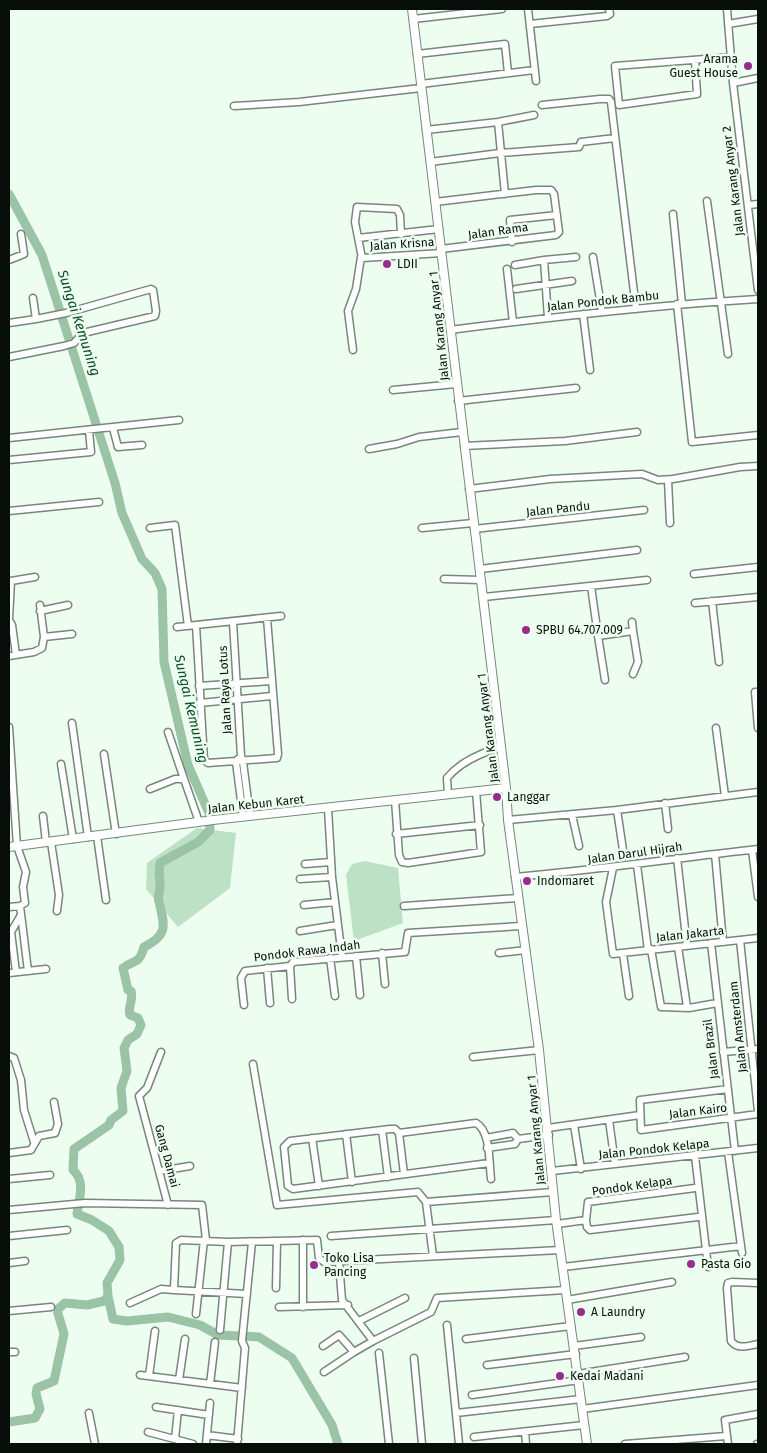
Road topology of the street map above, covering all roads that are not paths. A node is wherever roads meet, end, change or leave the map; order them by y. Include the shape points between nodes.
1 (412, 9) edge
2 (502, 9) edge
3 (528, 9) edge
4 (609, 9) edge
5 (726, 9) edge
6 (413, 19) junction
7 (758, 19) edge
8 (530, 24) junction
9 (728, 24) junction
10 (417, 54) junction
11 (731, 57) junction
12 (695, 60) junction
13 (534, 70) junction
14 (508, 73) junction
15 (758, 78) edge
16 (536, 81) dead end
17 (733, 83) junction
18 (421, 86) junction
19 (542, 105) dead end
20 (234, 106) dead end
21 (534, 115) dead end
22 (498, 122) junction
23 (426, 130) junction
24 (615, 138) junction
25 (500, 153) junction
26 (430, 162) junction
27 (505, 194) junction
28 (707, 201) dead end
29 (435, 202) junction
30 (758, 204) edge
31 (748, 205) junction
32 (673, 214) dead end
33 (557, 215) junction
34 (439, 229) junction
35 (21, 234) dead end
36 (401, 234) junction
37 (358, 238) junction
38 (512, 242) junction
39 (442, 251) junction
40 (362, 257) junction
41 (576, 257) dead end
42 (593, 257) dead end
43 (9, 260) edge
44 (544, 260) junction
45 (756, 264) edge
46 (515, 265) dead end
47 (507, 269) dead end
48 (572, 281) dead end
49 (546, 285) junction
50 (516, 289) dead end
51 (758, 290) edge
52 (33, 298) dead end
53 (758, 299) edge
54 (720, 302) junction
55 (680, 304) junction
56 (636, 309) junction
57 (602, 312) junction
58 (583, 314) junction
59 (548, 318) junction
60 (36, 319) junction
61 (513, 322) junction
62 (9, 323) edge
63 (450, 330) junction
64 (353, 350) dead end
65 (728, 354) dead end
66 (9, 357) edge
67 (590, 370) dead end
68 (456, 384) junction
69 (576, 388) dead end
70 (393, 390) dead end
71 (458, 401) junction
72 (179, 420) dead end
73 (113, 428) junction
74 (91, 430) junction
75 (462, 432) junction
76 (637, 432) dead end
77 (758, 435) edge
78 (9, 438) edge
79 (142, 445) dead end
80 (464, 446) junction
81 (369, 449) dead end
82 (9, 460) edge
83 (758, 466) edge
84 (668, 480) junction
85 (469, 488) junction
86 (99, 502) dead end
87 (644, 510) dead end
88 (9, 511) edge
89 (670, 524) dead end
90 (474, 526) junction
91 (150, 528) dead end
92 (422, 528) dead end
93 (637, 550) dead end
94 (758, 567) edge
95 (480, 570) junction
96 (694, 574) dead end
97 (34, 577) dead end
98 (444, 579) dead end
99 (481, 580) junction
100 (647, 580) dead end
101 (591, 586) junction
102 (484, 597) junction
103 (758, 597) edge
104 (712, 601) junction
105 (695, 603) dead end
106 (68, 605) dead end
107 (282, 616) dead end
108 (267, 618) junction
109 (9, 619) edge
110 (233, 622) junction
111 (632, 622) dead end
112 (196, 625) junction
113 (188, 626) junction
114 (178, 627) dead end
115 (633, 630) junction
116 (72, 634) dead end
117 (598, 636) junction
118 (44, 637) junction
119 (12, 655) edge
120 (719, 662) dead end
121 (633, 674) dead end
122 (606, 680) dead end
123 (271, 681) junction
124 (236, 684) junction
125 (199, 686) junction
126 (758, 692) edge
127 (272, 696) junction
128 (237, 700) junction
129 (200, 703) junction
130 (72, 723) dead end
131 (9, 727) edge
132 (716, 728) dead end
133 (758, 728) edge
134 (168, 732) dead end
135 (501, 746) junction
136 (104, 754) dead end
137 (240, 760) junction
138 (61, 764) dead end
139 (184, 779) junction
140 (506, 788) junction
141 (150, 789) dead end
142 (476, 791) junction
143 (758, 792) edge
144 (448, 794) junction
145 (725, 796) junction
146 (395, 800) junction
147 (665, 803) junction
148 (328, 808) junction
149 (617, 810) junction
150 (572, 815) junction
151 (43, 816) dead end
152 (247, 816) junction
153 (508, 820) junction
154 (201, 821) junction
155 (480, 826) junction
156 (668, 830) dead end
157 (116, 834) junction
158 (396, 834) junction
159 (93, 836) junction
160 (73, 839) junction
161 (49, 842) junction
162 (13, 846) edge
163 (579, 846) dead end
164 (622, 850) dead end
165 (755, 850) edge
166 (715, 854) junction
167 (677, 858) junction
168 (331, 862) junction
169 (305, 864) dead end
170 (637, 865) junction
171 (613, 868) junction
172 (332, 877) junction
173 (515, 878) junction
174 (300, 879) dead end
175 (758, 897) edge
176 (518, 898) junction
177 (106, 900) dead end
178 (335, 902) junction
179 (304, 905) dead end
180 (20, 906) junction
181 (404, 906) dead end
182 (9, 908) edge
183 (57, 911) dead end
184 (21, 916) junction
185 (337, 925) junction
186 (521, 926) junction
187 (300, 931) dead end
188 (758, 938) edge
189 (740, 940) junction
190 (722, 942) junction
191 (710, 943) junction
192 (687, 946) junction
193 (678, 947) junction
194 (526, 950) junction
195 (650, 950) junction
196 (382, 953) junction
197 (499, 953) dead end
198 (623, 954) junction
199 (356, 956) junction
200 (342, 957) junction
201 (330, 958) junction
202 (290, 966) junction
203 (267, 968) junction
204 (46, 969) dead end
205 (28, 970) junction
206 (12, 972) edge
207 (385, 984) dead end
208 (335, 996) dead end
209 (360, 996) dead end
210 (629, 996) dead end
211 (292, 999) dead end
212 (270, 1003) dead end
213 (718, 1003) junction
214 (244, 1004) dead end
215 (687, 1007) junction
216 (755, 1049) edge
217 (539, 1050) junction
218 (161, 1052) dead end
219 (723, 1052) junction
220 (9, 1056) edge
221 (473, 1057) dead end
222 (253, 1064) dead end
223 (728, 1089) junction
224 (54, 1102) dead end
225 (758, 1113) edge
226 (640, 1115) junction
227 (731, 1118) junction
228 (609, 1120) junction
229 (574, 1125) junction
230 (382, 1130) junction
231 (549, 1132) junction
232 (399, 1133) junction
233 (346, 1134) junction
234 (312, 1138) junction
235 (486, 1138) junction
236 (518, 1139) junction
237 (34, 1142) junction
238 (487, 1148) junction
239 (758, 1148) edge
240 (731, 1152) junction
241 (9, 1153) edge
242 (695, 1156) junction
243 (489, 1163) junction
244 (615, 1164) junction
245 (190, 1166) dead end
246 (580, 1169) junction
247 (160, 1171) junction
248 (552, 1171) junction
249 (404, 1174) junction
250 (50, 1175) dead end
251 (388, 1177) junction
252 (491, 1179) dead end
253 (9, 1180) edge
254 (352, 1182) junction
255 (319, 1186) junction
256 (695, 1188) dead end
257 (553, 1192) junction
258 (426, 1202) junction
259 (168, 1205) junction
260 (9, 1210) edge
261 (698, 1217) dead end
262 (586, 1220) junction
263 (557, 1222) junction
264 (430, 1228) junction
265 (67, 1230) dead end
266 (9, 1236) edge
267 (331, 1236) dead end
268 (205, 1240) junction
269 (303, 1240) junction
270 (277, 1241) junction
271 (228, 1242) junction
272 (252, 1242) junction
273 (560, 1250) junction
274 (706, 1250) junction
275 (433, 1256) junction
276 (25, 1261) dead end
277 (339, 1262) junction
278 (9, 1263) edge
279 (563, 1267) junction
280 (708, 1267) dead end
281 (672, 1282) dead end
282 (758, 1283) edge
283 (276, 1288) dead end
284 (174, 1290) junction
285 (566, 1290) junction
286 (199, 1291) junction
287 (224, 1293) junction
288 (247, 1294) junction
289 (405, 1298) dead end
290 (568, 1300) junction
291 (130, 1303) dead end
292 (348, 1305) junction
293 (51, 1307) dead end
294 (279, 1307) dead end
295 (302, 1307) junction
296 (9, 1310) edge
297 (196, 1314) dead end
298 (359, 1321) junction
299 (447, 1325) dead end
300 (571, 1326) junction
301 (220, 1330) dead end
302 (155, 1331) dead end
303 (640, 1336) dead end
304 (185, 1339) dead end
305 (466, 1339) dead end
306 (373, 1341) junction
307 (215, 1342) dead end
308 (758, 1344) edge
309 (324, 1346) dead end
310 (575, 1350) junction
311 (354, 1352) junction
312 (379, 1354) dead end
313 (685, 1357) dead end
314 (414, 1358) dead end
315 (487, 1365) dead end
316 (324, 1372) dead end
317 (140, 1375) dead end
318 (150, 1376) junction
319 (578, 1377) junction
320 (179, 1380) junction
321 (210, 1384) junction
322 (758, 1386) edge
323 (242, 1388) junction
324 (472, 1395) dead end
325 (581, 1399) junction
326 (210, 1403) dead end
327 (156, 1407) dead end
328 (582, 1409) junction
329 (178, 1410) junction
330 (90, 1413) dead end
331 (456, 1413) junction
332 (758, 1414) edge
333 (209, 1415) junction
334 (584, 1425) junction
335 (148, 1432) dead end
336 (524, 1432) junction
337 (207, 1435) junction
338 (726, 1436) junction
339 (474, 1437) dead end
340 (175, 1439) junction
341 (237, 1442) edge
342 (95, 1444) edge
343 (193, 1444) edge
344 (206, 1444) edge
345 (388, 1444) edge
346 (422, 1444) edge
347 (459, 1444) edge
348 (526, 1444) edge
349 (587, 1444) edge
350 (625, 1444) edge
351 (728, 1444) edge

1 - 6 main road, Jalan Karang Anyar 1
2 - 6 street
3 - 8 street
4 - 8 street via 607,16
5 - 9 street, Jalan Karang Anyar 2
6 - 10 main road, Jalan Karang Anyar 1
7 - 9 street
8 - 13 street
9 - 11 street, Jalan Karang Anyar 2
10 - 14 street via 505,44
10 - 18 main road, Jalan Karang Anyar 1
11 - 12 street
11 - 17 street, Jalan Karang Anyar 2
12 - 12 street via 615,66 619,105 698,94
13 - 14 street
13 - 16 street
14 - 18 street
15 - 17 street
17 - 31 street, Jalan Karang Anyar 2
18 - 20 street via 299,102
18 - 23 main road, Jalan Karang Anyar 1
19 - 24 street via 609,99
21 - 22 street
22 - 23 street
22 - 25 street
23 - 26 main road, Jalan Karang Anyar 1
24 - 25 street via 581,142 579,147
24 - 56 street
25 - 26 street
25 - 27 street
26 - 29 main road, Jalan Karang Anyar 1
27 - 29 street
27 - 33 street via 551,190
28 - 54 street
29 - 34 main road, Jalan Karang Anyar 1
30 - 31 street
31 - 45 street, Jalan Karang Anyar 2
32 - 55 street
33 - 38 street, Jalan Rama via 558,234
33 - 38 street via 510,220
34 - 36 street
34 - 39 main road, Jalan Karang Anyar 1
35 - 43 street via 24,254
36 - 37 street
36 - 37 street via 397,209 362,206 356,211
37 - 40 street
38 - 39 street, Jalan Rama
39 - 40 street, Jalan Krisna
39 - 63 main road, Jalan Karang Anyar 1
40 - 64 street via 348,311
41 - 44 street
42 - 57 street
44 - 46 street
44 - 49 street
45 - 51 street, Jalan Karang Anyar 2
47 - 61 street
48 - 49 street
49 - 50 street
49 - 59 street
52 - 60 street
53 - 54 street, Jalan Pondok Bambu
54 - 55 street, Jalan Pondok Bambu
54 - 65 street
55 - 56 street, Jalan Pondok Bambu
55 - 77 street via 692,442
56 - 57 street, Jalan Pondok Bambu
57 - 58 street, Jalan Pondok Bambu
58 - 59 street, Jalan Pondok Bambu
58 - 67 street
59 - 61 street, Jalan Pondok Bambu
60 - 62 street
60 - 66 street via 153,290 154,316 83,333 74,343 64,346
61 - 63 street, Jalan Pondok Bambu
63 - 68 main road, Jalan Karang Anyar 1
68 - 70 street
68 - 71 main road, Jalan Karang Anyar 1
69 - 71 street
71 - 75 main road, Jalan Karang Anyar 1
72 - 73 street
73 - 74 street
73 - 79 street via 118,446
74 - 78 street
74 - 82 street via 91,452
75 - 80 main road, Jalan Karang Anyar 1
75 - 81 street via 419,437
76 - 80 street via 565,441
80 - 85 main road, Jalan Karang Anyar 1
83 - 84 street
84 - 85 street via 642,474
84 - 89 street
85 - 90 main road, Jalan Karang Anyar 1
86 - 88 street
87 - 90 street, Jalan Pandu
90 - 92 street, Jalan Pandu
90 - 95 main road, Jalan Karang Anyar 1
91 - 113 street via 175,524
93 - 95 street
94 - 96 street
95 - 99 main road, Jalan Karang Anyar 1
97 - 109 street via 11,581
98 - 99 street
99 - 102 main road, Jalan Karang Anyar 1
100 - 101 street
101 - 102 street
101 - 117 street
102 - 135 main road, Jalan Karang Anyar 1
103 - 104 street
104 - 105 street
104 - 120 street
106 - 118 street via 40,608
107 - 108 street
108 - 110 street
108 - 123 street
109 - 119 street
110 - 112 street
110 - 124 street, Jalan Raya Lotus
111 - 115 street
112 - 113 street
112 - 125 street
113 - 114 street
115 - 117 street
115 - 121 street via 638,662
116 - 118 street
117 - 122 street
118 - 119 street via 42,648
123 - 124 street
123 - 127 street
124 - 125 street
124 - 128 street, Jalan Raya Lotus
125 - 129 street
126 - 133 street via 754,692
127 - 128 street
127 - 137 street via 277,758
128 - 129 street
128 - 137 street, Jalan Raya Lotus
129 - 137 street via 204,760 208,763
130 - 159 street
131 - 162 street
132 - 145 street
134 - 139 street
135 - 140 main road, Jalan Karang Anyar 1
135 - 144 street via 453,770 447,778
136 - 157 street
137 - 152 street, Jalan Raya Lotus
138 - 160 street
139 - 141 street via 175,779
139 - 154 street
140 - 142 main road, Jalan Kebun Karet
140 - 153 main road, Jalan Karang Anyar 1
142 - 144 main road, Jalan Kebun Karet
142 - 155 street
143 - 145 street
144 - 146 main road, Jalan Kebun Karet
145 - 147 street
146 - 148 main road, Jalan Kebun Karet
146 - 158 street
147 - 149 street
147 - 156 street
148 - 152 main road, Jalan Kebun Karet
148 - 168 street
149 - 150 street
149 - 164 street
150 - 153 street
150 - 163 street
151 - 161 street
152 - 154 main road, Jalan Kebun Karet
153 - 173 main road, Jalan Karang Anyar 1
154 - 157 main road, Jalan Kebun Karet
155 - 158 street
155 - 158 street via 481,852 408,863 400,860
157 - 159 main road, Jalan Kebun Karet
159 - 160 main road, Jalan Kebun Karet
159 - 177 street
160 - 161 main road, Jalan Kebun Karet
161 - 162 main road, Jalan Kebun Karet
161 - 183 street via 59,895
162 - 180 street via 26,872 25,902
165 - 166 street, Jalan Darul Hijrah
165 - 175 street
166 - 167 street, Jalan Darul Hijrah
166 - 190 street
167 - 170 street, Jalan Darul Hijrah
167 - 192 street
168 - 169 street
168 - 172 street
170 - 171 street, Jalan Darul Hijrah
170 - 195 street
171 - 173 street, Jalan Darul Hijrah
171 - 198 street via 606,908 613,953
172 - 174 street
172 - 178 street
173 - 176 main road, Jalan Karang Anyar 1
176 - 181 street
176 - 186 main road, Jalan Karang Anyar 1
178 - 179 street
178 - 185 street
180 - 182 street
180 - 184 street
184 - 205 street
184 - 206 street via 11,932
185 - 187 street
185 - 200 street
186 - 194 main road, Jalan Karang Anyar 1
186 - 196 street, Pondok Rawa Indah via 408,933 407,951
188 - 189 street, Jalan Jakarta
189 - 190 street, Jalan Jakarta
189 - 216 street, Jalan Amsterdam
190 - 191 street, Jalan Jakarta
191 - 192 street, Jalan Jakarta
191 - 213 street, Jalan Brazil
192 - 193 street, Jalan Jakarta
193 - 195 street, Jalan Jakarta
193 - 215 street
194 - 197 street
194 - 217 main road, Jalan Karang Anyar 1
195 - 198 street, Jalan Jakarta
195 - 215 street via 659,1004 664,1008
196 - 199 street, Pondok Rawa Indah
196 - 207 street
198 - 210 street
199 - 200 street, Pondok Rawa Indah
199 - 209 street
200 - 201 street, Pondok Rawa Indah
201 - 202 street, Pondok Rawa Indah via 293,962
201 - 208 street
202 - 203 street, Pondok Rawa Indah
202 - 211 street
203 - 212 street
203 - 214 street, Pondok Rawa Indah via 243,973
204 - 205 street
205 - 206 street
213 - 215 street
213 - 219 street, Jalan Brazil
216 - 219 street
216 - 225 street, Jalan Amsterdam
217 - 221 street
217 - 231 main road, Jalan Karang Anyar 1
218 - 247 street, Gang Damai via 147,1088 139,1096
219 - 223 street, Jalan Brazil
220 - 237 street via 14,1058 20,1075 24,1110
222 - 258 street via 277,1205 418,1192
223 - 226 street via 644,1099 639,1102
223 - 227 street, Jalan Brazil
224 - 237 street via 58,1124 55,1133 41,1135
225 - 227 street, Jalan Kairo
226 - 227 street, Jalan Kairo via 641,1130
226 - 228 street
227 - 240 street, Jalan Brazil
228 - 229 street
228 - 244 street
229 - 231 street
229 - 246 street
230 - 232 street via 396,1129
230 - 233 street
230 - 251 street
231 - 236 street
231 - 248 main road, Jalan Karang Anyar 1
232 - 235 street via 473,1123 481,1126
232 - 249 street
233 - 234 street
233 - 254 street
234 - 255 street
234 - 255 street via 290,1141 284,1147 288,1186 293,1189
235 - 236 street via 513,1133
235 - 238 street
236 - 238 street via 515,1144
237 - 241 street via 31,1150
238 - 243 street
239 - 240 street, Jalan Pondok Kelapa
240 - 242 street, Jalan Pondok Kelapa
240 - 274 street, Jalan Brazil via 741,1249
242 - 244 street, Jalan Pondok Kelapa
242 - 274 street
243 - 249 street
243 - 252 street
244 - 246 street, Jalan Pondok Kelapa
245 - 247 street
246 - 248 street, Jalan Pondok Kelapa
247 - 259 street, Gang Damai
248 - 257 main road, Jalan Karang Anyar 1
249 - 251 street
250 - 253 street
251 - 254 street
254 - 255 street
256 - 262 street, Pondok Kelapa via 588,1202
257 - 258 street
257 - 263 main road, Jalan Karang Anyar 1
258 - 264 street
259 - 260 street via 72,1203
259 - 268 street via 202,1205
261 - 262 street via 590,1230
262 - 263 street
263 - 264 street
263 - 273 main road, Jalan Karang Anyar 1
264 - 267 street
264 - 275 street
265 - 266 street
268 - 271 street
268 - 284 street via 176,1243
268 - 286 street
269 - 270 street
269 - 277 street via 318,1241 321,1261
269 - 295 street
270 - 272 street
270 - 283 street
271 - 272 street
271 - 287 street
272 - 288 street
273 - 275 street
273 - 279 main road, Jalan Karang Anyar 1
274 - 279 street
274 - 280 street
275 - 277 street
276 - 278 street
277 - 292 street via 342,1299
279 - 285 main road, Jalan Karang Anyar 1
281 - 290 street
282 - 308 street via 732,1282 727,1288 731,1341 740,1347
284 - 286 street
284 - 291 street via 161,1289
285 - 290 main road, Jalan Karang Anyar 1
285 - 306 street via 437,1298 431,1312
286 - 287 street
286 - 297 street
287 - 288 street
287 - 301 street
288 - 323 street
289 - 298 street
290 - 300 main road, Jalan Karang Anyar 1
292 - 295 street
292 - 298 street
293 - 296 street
294 - 295 street
298 - 306 street
299 - 331 street
300 - 305 street
300 - 310 main road, Jalan Karang Anyar 1
302 - 318 street
303 - 310 street
304 - 320 street
306 - 311 street
307 - 321 street
309 - 311 street via 340,1335
310 - 315 street
310 - 319 main road, Jalan Karang Anyar 1
311 - 316 street
312 - 345 street
313 - 319 street
314 - 346 street
317 - 318 street
318 - 320 street
319 - 324 street
319 - 325 main road, Jalan Karang Anyar 1
320 - 321 street
321 - 323 street
322 - 328 street
323 - 341 street
325 - 328 main road, Jalan Karang Anyar 1
325 - 331 street
326 - 333 street
327 - 329 street
328 - 334 main road, Jalan Karang Anyar 1
329 - 333 street
329 - 340 street
330 - 342 street
331 - 347 street
332 - 338 street via 727,1419
333 - 337 street
334 - 336 street
334 - 349 main road, Jalan Karang Anyar 1
335 - 340 street
336 - 339 street
336 - 348 street
337 - 341 street
337 - 344 street
338 - 350 street
338 - 351 street
340 - 343 street

